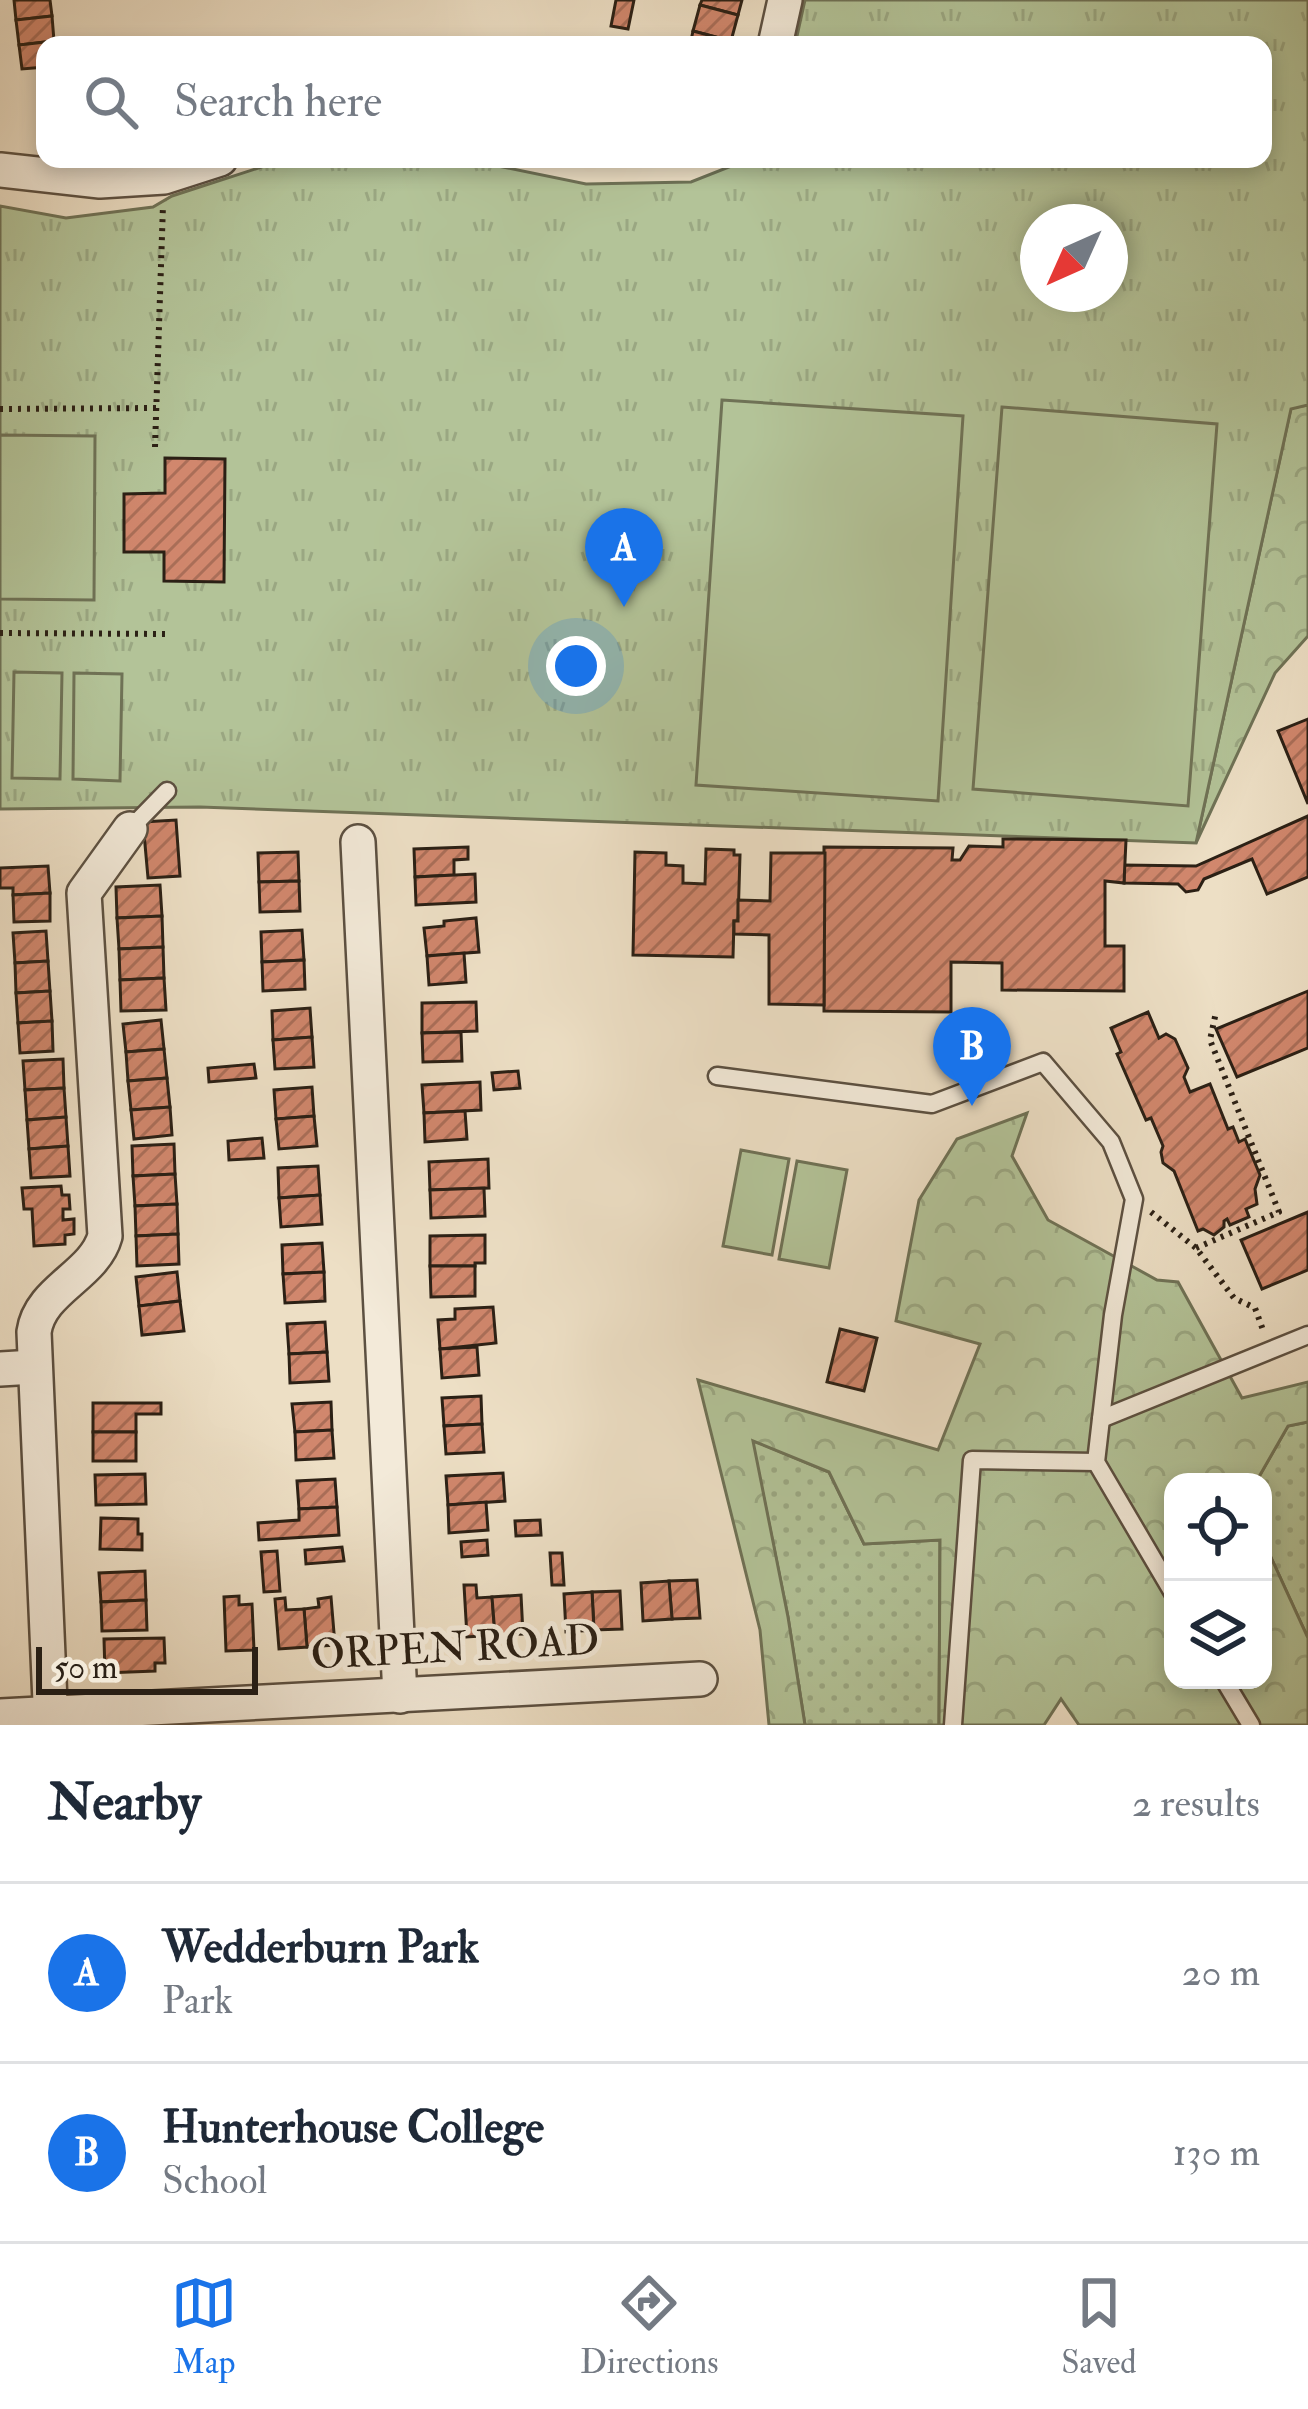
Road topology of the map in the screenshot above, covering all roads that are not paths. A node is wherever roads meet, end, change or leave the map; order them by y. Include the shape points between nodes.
1 (785, 0) edge
2 (777, 36) edge
3 (190, 168) edge
4 (0, 170) edge
5 (167, 791) dead end
6 (130, 829) joint
7 (358, 842) dead end
8 (717, 1076) dead end
9 (1308, 1336) edge
10 (34, 1367) junction
11 (0, 1369) edge
12 (1101, 1419) junction
13 (1096, 1462) junction
14 (1166, 1581) edge
15 (700, 1679) dead end
16 (1230, 1689) edge
17 (400, 1696) junction
18 (0, 1717) edge
19 (178, 1717) edge
20 (51, 1720) edge
21 (953, 1725) edge
22 (1251, 1725) edge

1 - 2 street
3 - 4 street via 100,181
5 - 6 lane
6 - 10 street via 84,893 105,1236 102,1249 36,1319
7 - 17 street
8 - 12 lane via 932,1104 1043,1062 1111,1142 1134,1199
9 - 12 lane
10 - 11 street
10 - 20 street
12 - 13 lane
13 - 14 lane
13 - 21 lane via 972,1460
15 - 17 street, ORPEN ROAD
16 - 22 lane
17 - 19 street, ORPEN ROAD
18 - 20 street, ORPEN ROAD
19 - 20 street, ORPEN ROAD

